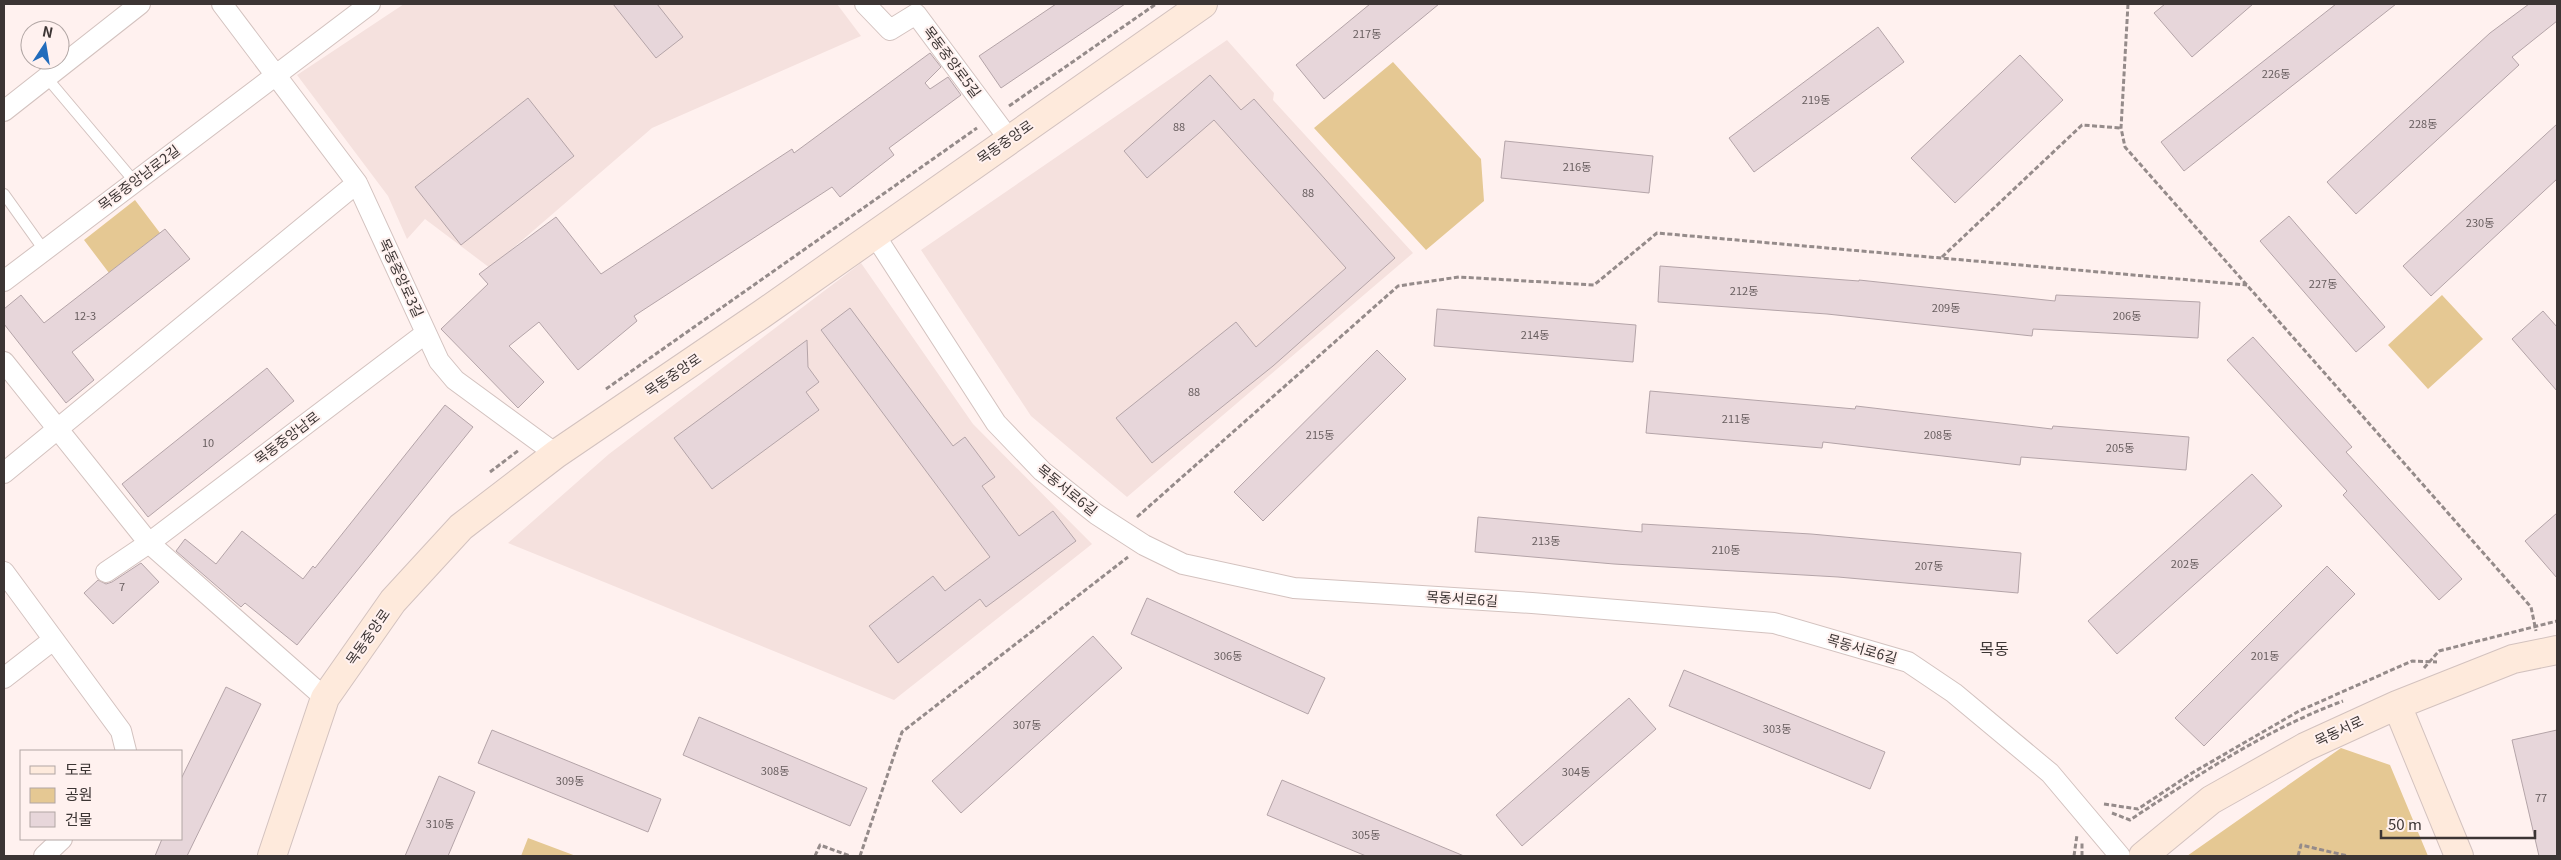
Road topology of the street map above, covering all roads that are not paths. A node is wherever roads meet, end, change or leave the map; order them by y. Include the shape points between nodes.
1 (140, 4) edge
2 (222, 4) edge
3 (370, 4) edge
4 (865, 4) edge
5 (1203, 4) edge
6 (922, 9) edge
7 (274, 75) junction
8 (47, 78) junction
9 (4, 111) edge
10 (1009, 139) junction
11 (134, 182) junction
12 (358, 183) junction
13 (4, 194) edge
14 (874, 234) junction
15 (44, 250) junction
16 (4, 280) edge
17 (426, 333) junction
18 (4, 362) edge
19 (58, 430) junction
20 (556, 454) junction
21 (4, 473) edge
22 (149, 543) junction
23 (4, 572) edge
24 (106, 572) dead end
25 (53, 640) junction
26 (2550, 641) edge
27 (4, 678) edge
28 (325, 698) junction
29 (2397, 705) junction
30 (126, 750) edge
31 (61, 840) edge
32 (44, 856) edge
33 (272, 856) edge
34 (2120, 856) edge
35 (2142, 856) edge
36 (2459, 856) edge

1 - 8 street
2 - 7 street, 목동중앙로3길
3 - 7 street
4 - 6 street, 목동중앙로5길 via 890,30
5 - 10 main road, 목동중앙로
6 - 10 street, 목동중앙로5길
7 - 11 street, 목동중앙남로2길
7 - 12 street, 목동중앙로3길
8 - 9 street
8 - 11 lane
10 - 14 main road, 목동중앙로
11 - 15 street, 목동중앙남로2길
12 - 17 street, 목동중앙로3길
12 - 19 street
13 - 15 lane
14 - 20 main road, 목동중앙로
14 - 34 street, 목동서로6길 via 996,423 1042,471 1096,514 1183,564 1294,588 1532,603 1774,624 1908,662 1954,693 2050,773
15 - 16 street, 목동중앙남로2길
17 - 20 street, 목동중앙로3길 via 439,361 455,380
17 - 22 street, 목동중앙남로
18 - 19 street
19 - 21 street
19 - 22 street
20 - 28 main road, 목동중앙로 via 461,527 393,601
22 - 24 street, 목동중앙남로
22 - 28 street
23 - 25 street
25 - 27 street
25 - 30 street via 120,732
26 - 29 main road, 목동서로
28 - 33 main road, 목동중앙로
29 - 35 main road, 목동서로 via 2306,747 2211,800
29 - 36 main road
31 - 32 street

